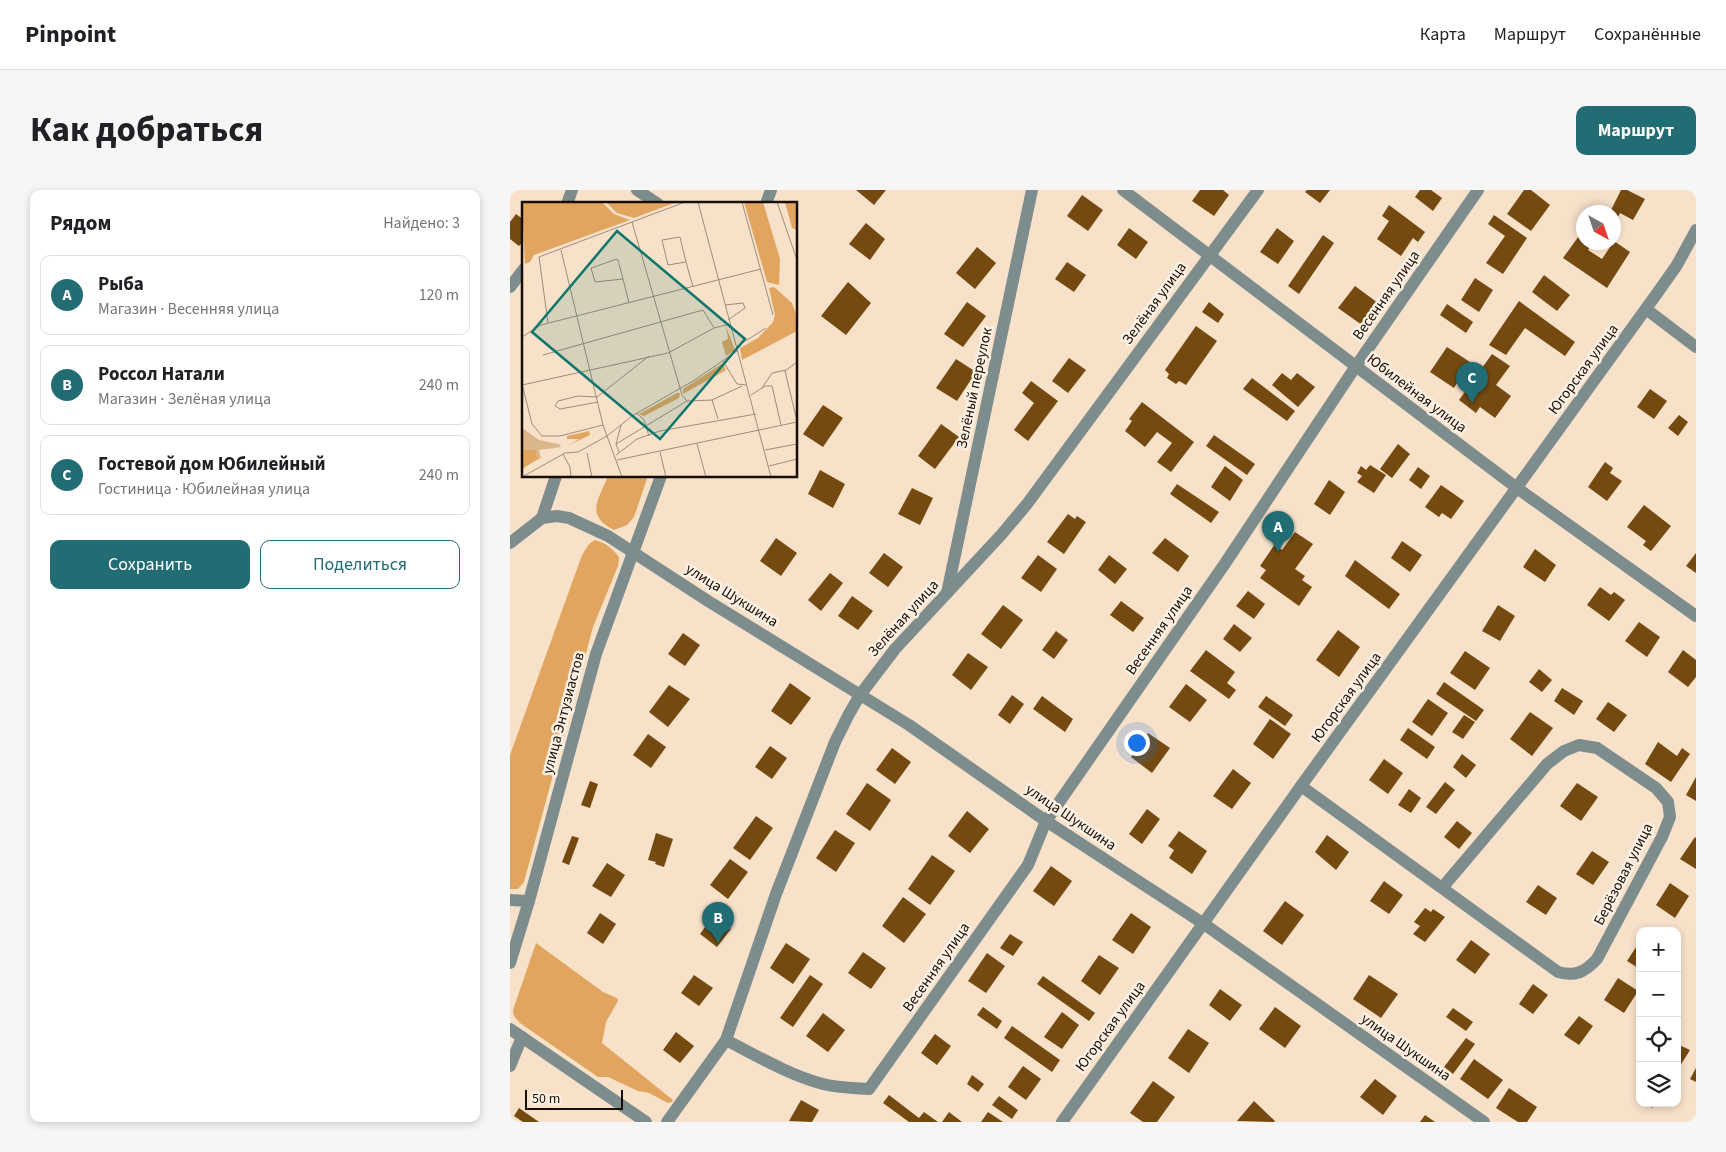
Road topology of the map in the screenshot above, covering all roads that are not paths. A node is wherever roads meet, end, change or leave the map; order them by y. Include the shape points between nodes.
1 (572, 190) edge
2 (637, 190) edge
3 (771, 190) edge
4 (1032, 190) edge
5 (1123, 190) edge
6 (1258, 190) edge
7 (1478, 190) edge
8 (657, 200) edge
9 (567, 202) edge
10 (767, 202) edge
11 (1696, 230) edge
12 (1209, 255) junction
13 (522, 272) edge
14 (510, 287) edge
15 (1646, 309) junction
16 (1696, 348) edge
17 (1356, 366) junction
18 (555, 478) edge
19 (661, 478) edge
20 (1517, 488) junction
21 (542, 518) junction
22 (510, 544) edge
23 (633, 551) junction
24 (947, 593) junction
25 (1696, 616) edge
26 (860, 695) junction
27 (1301, 786) junction
28 (1046, 821) junction
29 (1442, 888) junction
30 (510, 900) edge
31 (529, 901) junction
32 (1204, 924) junction
33 (510, 963) edge
34 (510, 1028) edge
35 (522, 1037) junction
36 (726, 1040) junction
37 (510, 1066) edge
38 (646, 1122) edge
39 (667, 1122) edge
40 (1062, 1122) edge
41 (1484, 1122) edge

1 - 9 street
2 - 8 street
3 - 10 street
4 - 24 street, Зелёный переулок
5 - 12 street, Юбилейная улица
6 - 12 street, Зелёная улица
7 - 17 street, Весенняя улица
11 - 15 street, Югорская улица via 1677,265
12 - 17 street, Юбилейная улица
12 - 24 street, Зелёная улица via 1027,504
13 - 14 street
15 - 16 street
15 - 20 street, Югорская улица
17 - 20 street, Юбилейная улица
17 - 28 street, Весенняя улица via 1218,573
18 - 21 street
19 - 23 street, улица Энтузиастов
20 - 25 street, Юбилейная улица
20 - 27 street, Югорская улица
21 - 22 street
21 - 23 street, улица Шукшина via 569,518 592,527
23 - 26 street, улица Шукшина
23 - 31 street, улица Энтузиастов via 596,654
24 - 26 street, Зелёная улица via 895,650
26 - 28 street, улица Шукшина via 909,725
26 - 36 street, Зелёная улица via 835,742 776,894
27 - 29 street, Берёзовая улица
27 - 32 street, Югорская улица
28 - 32 street, улица Шукшина
28 - 36 street, Весенняя улица via 1028,865 870,1089 844,1088 801,1077
29 - 29 street, Берёзовая улица via 1547,764 1579,745 1597,748 1656,788 1668,802 1670,817 1662,837 1608,940 1590,967 1576,974 1558,972
30 - 31 street
31 - 33 street, улица Энтузиастов
32 - 40 street, Югорская улица
32 - 41 street, улица Шукшина
34 - 35 street
35 - 37 street
35 - 38 street
36 - 39 street, Зелёная улица

